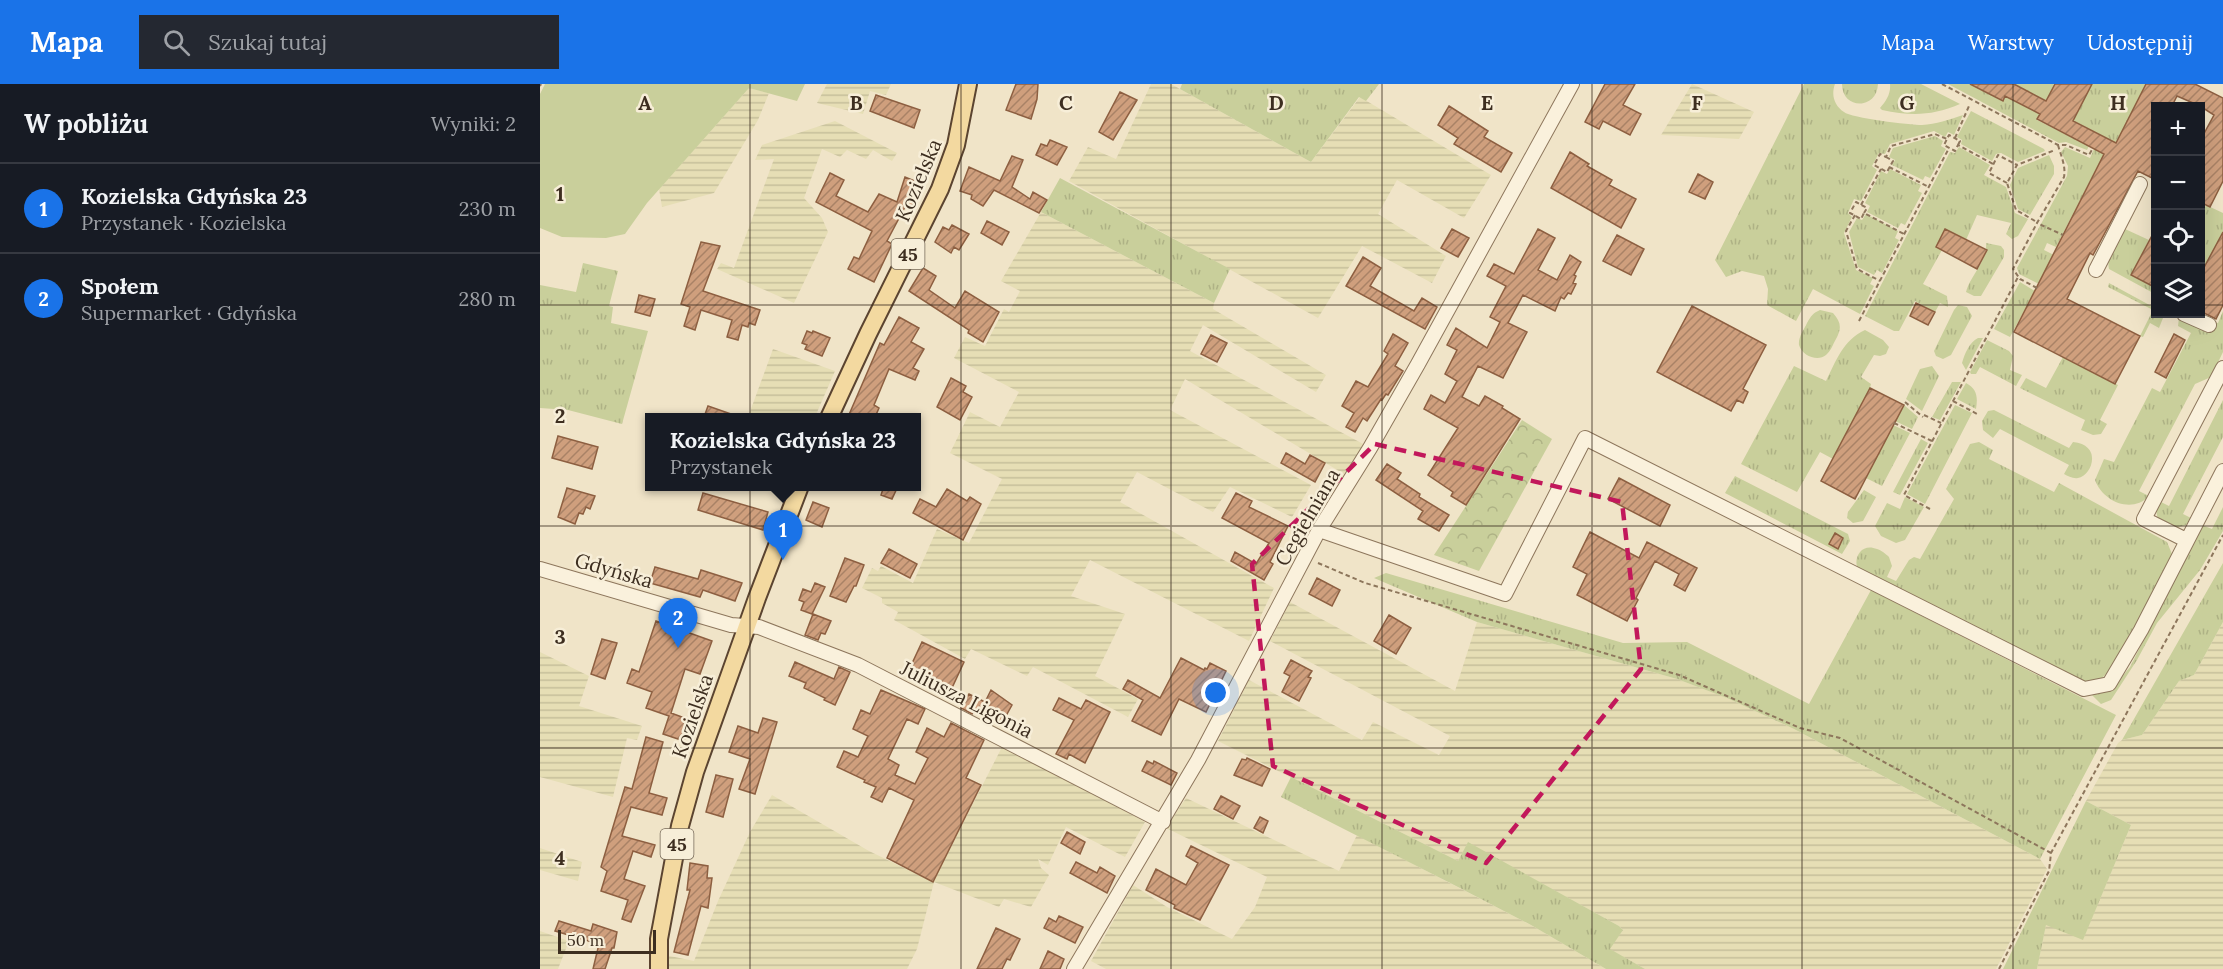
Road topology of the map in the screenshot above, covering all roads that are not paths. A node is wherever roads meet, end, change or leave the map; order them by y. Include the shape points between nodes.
1 (968, 84) edge
2 (1572, 84) edge
3 (2140, 184) dead end
4 (2096, 270) dead end
5 (2193, 318) edge
6 (2209, 325) dead end
7 (2223, 368) edge
8 (831, 413) edge
9 (2223, 471) edge
10 (798, 491) edge
11 (1319, 530) junction
12 (2186, 540) junction
13 (540, 569) edge
14 (747, 626) junction
15 (1162, 822) junction
16 (659, 969) edge
17 (1074, 969) edge

1 - 8 main road, Kozielska / 45 via 956,146 940,189
2 - 11 street, Cegielniana via 1402,392
3 - 4 street
5 - 6 street
7 - 12 street via 2144,519
9 - 12 street
10 - 14 main road, Kozielska / 45
11 - 12 street via 1505,594 1586,438 2084,689 2109,684
11 - 15 street, Cegielniana
13 - 14 street, Gdyńska
14 - 15 street, Juliusza Ligonia via 759,627 858,665
14 - 16 main road, Kozielska / 45 via 680,826 660,939
15 - 17 street, Cegielniana

